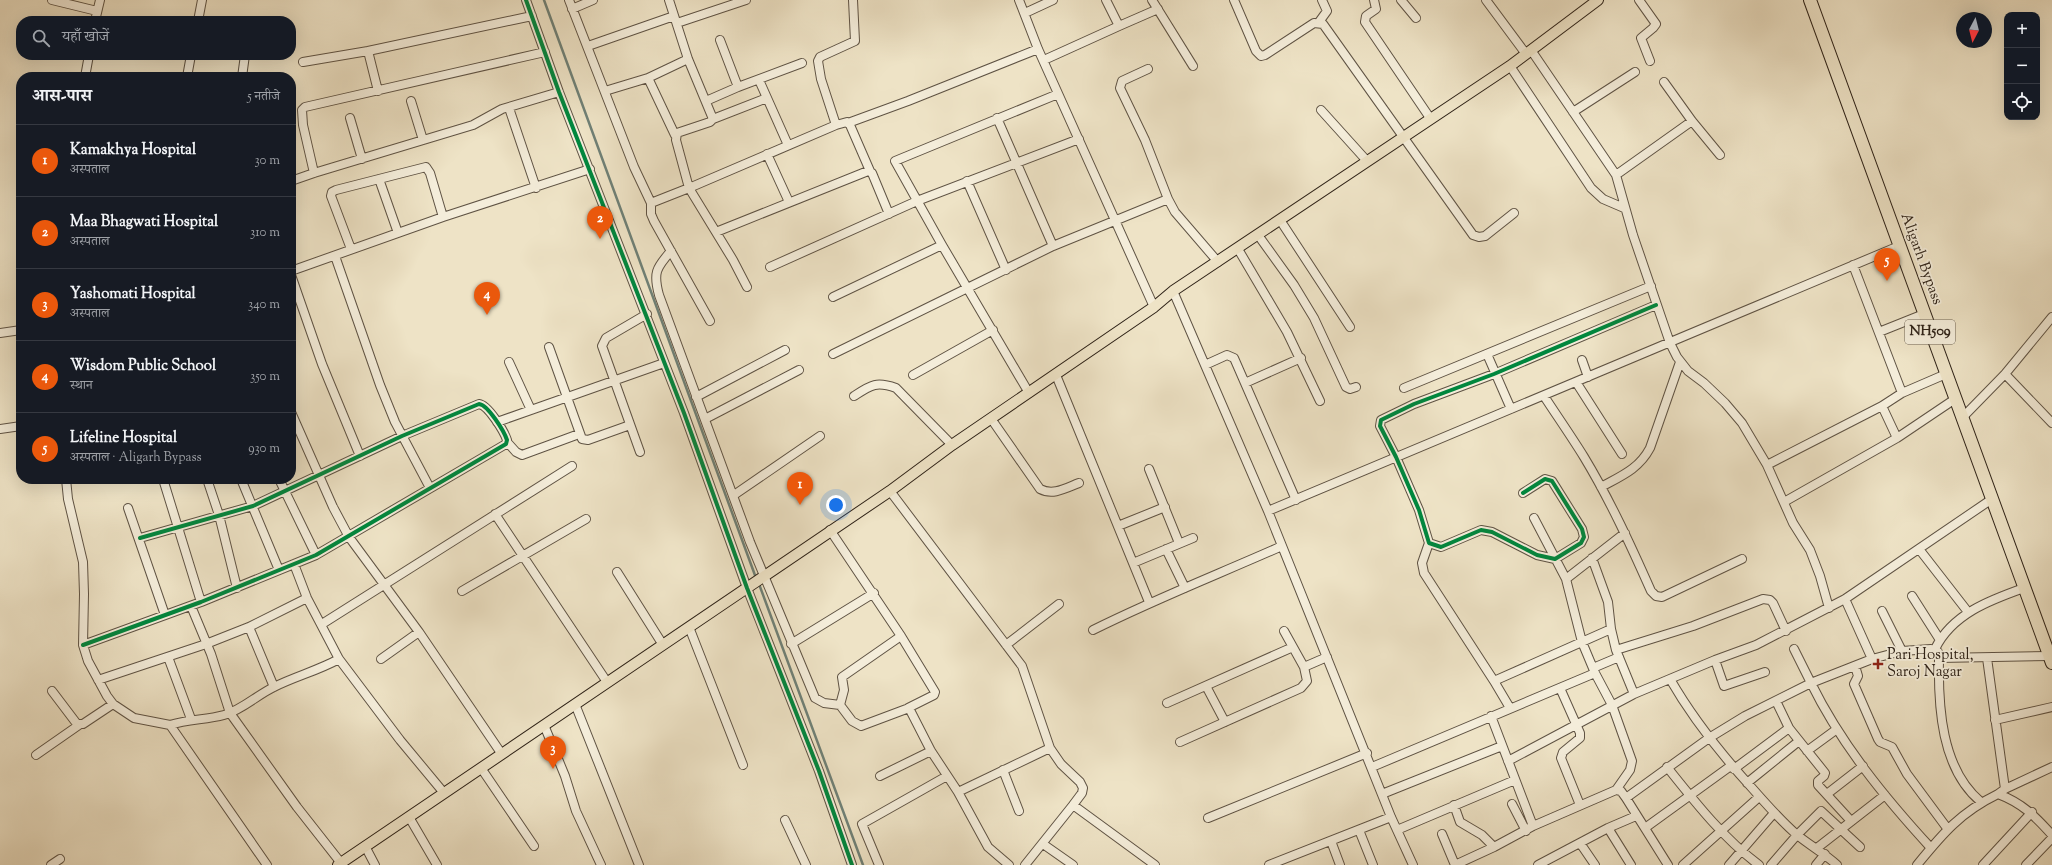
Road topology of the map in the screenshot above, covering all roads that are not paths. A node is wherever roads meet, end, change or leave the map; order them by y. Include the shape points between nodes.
1 (52, 0) edge
2 (100, 0) edge
3 (202, 0) edge
4 (526, 0) edge
5 (569, 0) edge
6 (593, 0) edge
7 (669, 0) edge
8 (746, 0) edge
9 (852, 0) edge
10 (1019, 0) edge
11 (1052, 0) edge
12 (1106, 0) edge
13 (1152, 0) edge
14 (1322, 0) edge
15 (1374, 0) edge
16 (1401, 0) edge
17 (1598, 0) edge
18 (1639, 0) edge
19 (1810, 0) edge
20 (1237, 1) edge
21 (1490, 1) edge
22 (1158, 9) junction
23 (572, 10) junction
24 (97, 11) junction
25 (1025, 13) junction
26 (96, 16) edge
27 (199, 16) edge
28 (532, 16) junction
29 (1416, 18) dead end
30 (676, 19) junction
31 (1319, 22) junction
32 (1119, 26) junction
33 (720, 40) dead end
34 (588, 46) junction
35 (1038, 49) junction
36 (368, 51) junction
37 (545, 52) junction
38 (1528, 52) junction
39 (688, 59) junction
40 (88, 60) edge
41 (190, 60) edge
42 (244, 60) edge
43 (1044, 60) junction
44 (1650, 61) dead end
45 (303, 62) dead end
46 (802, 63) dead end
47 (1193, 66) dead end
48 (1510, 66) junction
49 (1148, 69) dead end
50 (86, 72) edge
51 (188, 72) edge
52 (243, 72) edge
53 (1635, 72) dead end
54 (648, 78) junction
55 (759, 80) junction
56 (1664, 82) dead end
57 (738, 87) junction
58 (378, 91) junction
59 (605, 91) junction
60 (560, 92) junction
61 (1058, 94) junction
62 (767, 98) junction
63 (411, 101) dead end
64 (706, 101) junction
65 (509, 108) junction
66 (1321, 110) dead end
67 (1573, 112) junction
68 (350, 118) dead end
69 (997, 118) junction
70 (1430, 118) junction
71 (713, 119) junction
72 (1692, 121) junction
73 (848, 123) junction
74 (836, 125) junction
75 (675, 135) junction
76 (1402, 137) junction
77 (1079, 138) junction
78 (423, 140) junction
79 (788, 145) junction
80 (767, 154) junction
81 (1720, 155) dead end
82 (362, 159) junction
83 (1367, 161) junction
84 (1017, 163) junction
85 (590, 169) junction
86 (870, 172) junction
87 (314, 173) junction
88 (1616, 174) junction
89 (296, 179) edge
90 (379, 179) junction
91 (967, 181) junction
92 (536, 188) junction
93 (689, 188) junction
94 (1168, 199) junction
95 (917, 201) junction
96 (789, 202) junction
97 (650, 203) junction
98 (1624, 208) junction
99 (1514, 213) dead end
100 (889, 214) junction
101 (443, 217) junction
102 (1117, 220) junction
103 (1280, 220) junction
104 (716, 232) junction
105 (398, 233) junction
106 (1258, 235) junction
107 (942, 245) junction
108 (1053, 246) junction
109 (1899, 246) junction
110 (351, 249) junction
111 (1238, 249) junction
112 (671, 251) junction
113 (335, 256) junction
114 (1218, 262) junction
115 (1853, 265) junction
116 (770, 267) dead end
117 (296, 269) edge
118 (1006, 270) junction
119 (1651, 286) junction
120 (747, 287) dead end
121 (968, 288) junction
122 (296, 289) edge
123 (1173, 291) junction
124 (833, 297) dead end
125 (1656, 305) junction
126 (1154, 306) junction
127 (647, 314) junction
128 (1924, 314) junction
129 (2052, 316) edge
130 (710, 321) dead end
131 (1350, 327) dead end
132 (993, 330) junction
133 (16, 331) edge
134 (1879, 332) junction
135 (0, 333) edge
136 (1670, 343) junction
137 (548, 347) dead end
138 (785, 350) dead end
139 (833, 354) dead end
140 (1487, 354) junction
141 (1301, 358) junction
142 (1582, 360) dead end
143 (509, 362) dead end
144 (1680, 362) junction
145 (664, 363) junction
146 (1205, 365) junction
147 (799, 370) dead end
148 (914, 374) dead end
149 (1494, 374) junction
150 (1946, 374) junction
151 (2005, 374) junction
152 (1056, 375) junction
153 (1588, 377) junction
154 (615, 380) junction
155 (1576, 382) junction
156 (1245, 383) junction
157 (1356, 387) dead end
158 (1404, 388) dead end
159 (1030, 393) junction
160 (1902, 393) junction
161 (854, 396) dead end
162 (1544, 396) junction
163 (696, 397) junction
164 (567, 398) junction
165 (1955, 399) junction
166 (1320, 401) dead end
167 (1882, 406) junction
168 (531, 410) junction
169 (1511, 410) junction
170 (1962, 418) junction
171 (705, 419) junction
172 (992, 420) junction
173 (497, 422) junction
174 (296, 423) edge
175 (2052, 423) edge
176 (630, 425) junction
177 (16, 427) edge
178 (0, 429) edge
179 (579, 434) junction
180 (402, 436) junction
181 (820, 436) dead end
182 (1897, 438) junction
183 (507, 442) junction
184 (952, 445) junction
185 (640, 452) dead end
186 (1622, 454) dead end
187 (360, 456) junction
188 (1396, 457) junction
189 (1766, 465) junction
190 (572, 466) dead end
191 (1150, 469) dead end
192 (319, 474) junction
193 (1079, 483) dead end
194 (66, 484) edge
195 (165, 484) edge
196 (209, 484) edge
197 (243, 484) edge
198 (280, 484) edge
199 (1601, 487) junction
200 (430, 488) junction
201 (283, 490) junction
202 (890, 491) junction
203 (1523, 493) dead end
204 (734, 494) junction
205 (1992, 499) junction
206 (1296, 500) junction
207 (1784, 502) junction
208 (253, 506) junction
209 (1165, 507) junction
210 (128, 508) dead end
211 (1268, 511) junction
212 (495, 514) junction
213 (219, 515) junction
214 (1534, 518) dead end
215 (586, 519) dead end
216 (178, 526) junction
217 (1118, 526) junction
218 (830, 530) junction
219 (1625, 533) junction
220 (349, 537) junction
221 (140, 538) junction
222 (1193, 538) dead end
223 (1179, 543) junction
224 (1429, 543) junction
225 (1282, 546) junction
226 (1166, 549) junction
227 (1918, 549) junction
228 (316, 555) junction
229 (523, 556) junction
230 (1592, 558) junction
231 (1556, 559) junction
232 (1742, 559) dead end
233 (1133, 563) junction
234 (294, 564) junction
235 (279, 570) junction
236 (617, 572) dead end
237 (1566, 579) junction
238 (757, 581) junction
239 (384, 583) junction
240 (238, 588) junction
241 (1185, 588) junction
242 (2024, 588) junction
243 (462, 591) dead end
244 (874, 593) junction
245 (1912, 596) dead end
246 (307, 598) junction
247 (1845, 599) junction
248 (201, 602) junction
249 (1149, 602) junction
250 (1059, 604) dead end
251 (191, 606) junction
252 (1829, 608) junction
253 (1882, 611) dead end
254 (1968, 612) junction
255 (165, 615) junction
256 (322, 624) junction
257 (249, 627) junction
258 (689, 628) junction
259 (1611, 629) junction
260 (1093, 630) dead end
261 (1284, 631) dead end
262 (1786, 631) junction
263 (419, 632) junction
264 (902, 636) junction
265 (1940, 640) junction
266 (1582, 642) junction
267 (206, 644) junction
268 (791, 644) junction
269 (83, 645) junction
270 (663, 645) junction
271 (1006, 645) junction
272 (1293, 647) junction
273 (1794, 649) dead end
274 (1935, 649) junction
275 (1902, 651) junction
276 (1617, 653) junction
277 (168, 656) junction
278 (1327, 657) junction
279 (1939, 658) junction
280 (1987, 658) junction
281 (339, 659) junction
282 (381, 659) dead end
283 (1872, 659) junction
284 (1714, 660) junction
285 (2051, 660) edge
286 (1855, 666) junction
287 (1304, 667) junction
288 (1594, 670) junction
289 (1765, 672) dead end
290 (1670, 679) junction
291 (98, 680) junction
292 (1494, 681) junction
293 (607, 682) junction
294 (1811, 683) junction
295 (1206, 686) junction
296 (274, 687) junction
297 (1560, 688) junction
298 (52, 691) dead end
299 (1634, 694) junction
300 (1776, 700) junction
301 (1167, 703) dead end
302 (113, 704) junction
303 (575, 704) junction
304 (840, 705) junction
305 (1612, 705) junction
306 (2052, 707) edge
307 (908, 708) junction
308 (1510, 708) junction
309 (230, 713) junction
310 (1491, 716) junction
311 (191, 719) junction
312 (1996, 720) junction
313 (1224, 722) junction
314 (170, 724) junction
315 (1577, 724) junction
316 (79, 725) junction
317 (544, 725) junction
318 (1789, 728) junction
319 (1837, 729) junction
320 (1709, 738) junction
321 (1799, 741) junction
322 (1180, 742) dead end
323 (1502, 746) junction
324 (1050, 748) junction
325 (931, 751) junction
326 (1807, 751) junction
327 (501, 753) junction
328 (1367, 754) junction
329 (36, 755) dead end
330 (1508, 761) junction
331 (742, 765) dead end
332 (1862, 766) junction
333 (1372, 767) junction
334 (1667, 767) junction
335 (1733, 767) junction
336 (2052, 767) edge
337 (481, 768) junction
338 (1003, 770) junction
339 (880, 776) dead end
340 (947, 776) junction
341 (1515, 780) junction
342 (1747, 783) junction
343 (1616, 790) junction
344 (958, 792) junction
345 (2001, 792) junction
346 (444, 793) junction
347 (1382, 794) junction
348 (1826, 794) junction
349 (1885, 795) junction
350 (1691, 797) junction
351 (1759, 797) junction
352 (1626, 798) junction
353 (1981, 802) junction
354 (1512, 804) dead end
355 (1580, 804) junction
356 (1073, 805) junction
357 (1454, 805) junction
358 (1019, 811) dead end
359 (2032, 812) junction
360 (1774, 813) junction
361 (1636, 816) junction
362 (409, 817) junction
363 (1391, 817) junction
364 (1208, 818) dead end
365 (785, 820) dead end
366 (1851, 821) junction
367 (1533, 826) junction
368 (1608, 828) junction
369 (1645, 828) junction
370 (1947, 828) junction
371 (1842, 829) junction
372 (1358, 830) junction
373 (1397, 830) junction
374 (1526, 831) junction
375 (1721, 832) junction
376 (1442, 834) dead end
377 (1797, 835) junction
378 (2052, 835) edge
379 (2052, 838) edge
380 (1331, 841) junction
381 (1580, 843) junction
382 (1043, 844) junction
383 (365, 846) junction
384 (534, 846) dead end
385 (1494, 847) junction
386 (1860, 847) dead end
387 (1817, 848) junction
388 (1931, 848) junction
389 (1741, 851) junction
390 (1825, 854) junction
391 (60, 859) dead end
392 (339, 864) edge
393 (51, 865) edge
394 (267, 865) edge
395 (375, 865) edge
396 (436, 865) edge
397 (601, 865) edge
398 (639, 865) edge
399 (806, 865) edge
400 (852, 865) edge
401 (879, 865) edge
402 (1009, 865) edge
403 (1025, 865) edge
404 (1073, 865) edge
405 (1155, 865) edge
406 (1269, 865) edge
407 (1340, 865) edge
408 (1373, 865) edge
409 (1413, 865) edge
410 (1455, 865) edge
411 (1538, 865) edge
412 (1595, 865) edge
413 (1631, 865) edge
414 (1668, 865) edge
415 (1683, 865) edge
416 (1729, 865) edge
417 (1759, 865) edge
418 (1771, 865) edge
419 (1816, 865) edge
420 (1837, 865) edge
421 (1918, 865) edge
422 (1983, 865) edge
423 (2026, 865) edge

1 - 24 street
2 - 24 street
3 - 27 street
4 - 28 street
5 - 23 street
6 - 23 street
7 - 30 street
8 - 30 street
9 - 74 street via 854,41 820,57 818,61
10 - 25 street
11 - 25 street
12 - 32 street
13 - 22 street
14 - 31 street via 1327,11
15 - 70 street via 1376,9 1366,16 1364,22
16 - 29 street
17 - 38 main road
18 - 44 street via 1656,24 1641,38
19 - 109 highway, Aligarh Bypass / NH509
20 - 31 street via 1256,51 1261,56
21 - 38 street
22 - 32 street
22 - 47 street
23 - 34 street
24 - 26 street
25 - 35 street
28 - 36 street
28 - 37 street
30 - 34 street
30 - 39 street
31 - 76 street via 1323,24
32 - 43 street
33 - 57 street
34 - 59 street
35 - 43 street
35 - 73 street
36 - 45 street
36 - 58 street
37 - 58 street
37 - 60 street
38 - 48 main road
38 - 67 street
39 - 54 street
39 - 64 street
40 - 50 street
41 - 51 street
42 - 52 street
43 - 61 street
46 - 55 street
48 - 70 main road
48 - 98 street via 1591,188 1603,199
49 - 94 street via 1122,82 1120,88 1145,140
53 - 67 street
54 - 59 street
54 - 75 street
55 - 57 street
55 - 62 street
56 - 72 street
57 - 64 street
58 - 87 street via 305,107 302,110
59 - 97 street
60 - 65 street
60 - 85 street
61 - 69 street
61 - 77 street
62 - 71 street
62 - 79 street
63 - 78 street
64 - 71 street
65 - 78 street via 495,112 473,125
65 - 92 street
66 - 83 street
67 - 88 street
68 - 82 street
69 - 84 street
69 - 95 street via 896,160 895,163
70 - 76 main road
71 - 75 street
72 - 81 street
72 - 88 street
73 - 74 street
73 - 86 street
74 - 79 street
75 - 93 street
76 - 83 main road
76 - 99 street via 1473,235 1485,236
77 - 84 street
77 - 102 street
78 - 82 street
79 - 80 street
80 - 93 street
80 - 96 street
82 - 87 street
83 - 103 main road
84 - 91 street
84 - 108 street
85 - 92 street
85 - 127 street
86 - 96 street via 864,172
86 - 100 street
87 - 89 street
88 - 98 street
90 - 101 street via 426,167
90 - 105 street
90 - 110 street via 336,190 330,194
91 - 95 street
91 - 118 street
92 - 101 street
93 - 97 street
93 - 104 street
94 - 102 street
94 - 114 street via 1175,212
95 - 100 street
95 - 107 street
96 - 104 street
97 - 112 street via 651,214
98 - 119 street
100 - 116 street
101 - 105 street
102 - 108 street
102 - 126 street
103 - 106 main road
103 - 131 street
104 - 120 street
105 - 110 street
106 - 111 main road
106 - 157 street via 1314,318 1346,387
107 - 121 street
107 - 124 street
108 - 118 street
109 - 115 street
109 - 128 highway, Aligarh Bypass / NH509
110 - 113 street
111 - 114 main road
111 - 141 street
112 - 130 street
112 - 163 street via 657,268 656,283
113 - 117 street
113 - 180 street via 380,385
114 - 123 main road
115 - 134 street
115 - 136 street
118 - 121 street
119 - 125 street
119 - 140 street
121 - 132 street
121 - 139 street
122 - 187 street via 322,364
123 - 126 main road
123 - 146 street
125 - 136 street
125 - 149 street
126 - 152 main road
127 - 145 street
127 - 154 street via 604,341 602,346
128 - 134 street
128 - 150 highway, Aligarh Bypass / NH509
129 - 151 street
132 - 148 street
132 - 159 street
133 - 135 street
134 - 160 street
136 - 144 street
136 - 153 street
137 - 164 street
138 - 163 street
140 - 149 street
140 - 158 street
141 - 156 street
141 - 166 street
142 - 153 street
143 - 168 street
144 - 189 street via 1725,403 1742,423
144 - 199 street via 1644,460
145 - 154 street
145 - 238 street
146 - 156 street via 1227,355 1231,356
146 - 211 street
147 - 171 street
149 - 169 street
149 - 188 street via 1414,404 1381,420 1380,426
150 - 160 street
150 - 165 highway, Aligarh Bypass / NH509
151 - 170 street
151 - 175 street
152 - 159 main road
152 - 217 street
153 - 155 street
154 - 164 street
154 - 176 street
155 - 162 street
155 - 186 street
156 - 206 street
159 - 172 main road
160 - 167 street
161 - 184 street via 875,384 896,388
162 - 169 street
162 - 199 street
163 - 171 street
164 - 168 street
164 - 179 street
165 - 170 highway, Aligarh Bypass / NH509
165 - 182 street
167 - 182 street
167 - 189 street
168 - 173 street
169 - 188 street
170 - 205 highway, Aligarh Bypass / NH509
171 - 204 street
172 - 184 main road
172 - 193 street via 1040,489 1054,493
173 - 180 street via 483,405 479,404
173 - 183 street
174 - 192 street
176 - 179 street via 588,440 582,440
176 - 185 street
177 - 178 street
179 - 183 street via 522,455
180 - 187 street
180 - 200 street
181 - 204 street
182 - 207 street
183 - 200 street
184 - 202 main road
187 - 192 street
188 - 206 street
188 - 224 street via 1419,510
189 - 207 street
190 - 212 street
191 - 209 street
192 - 201 street
192 - 220 street
194 - 269 street via 83,562
195 - 216 street
196 - 213 street
197 - 208 street
198 - 201 street
199 - 219 street
200 - 220 street
201 - 208 street
201 - 228 street
202 - 218 main road
202 - 271 street
203 - 231 street via 1545,479 1552,481 1582,529 1584,537 1581,543
204 - 238 street via 750,542
205 - 227 street
205 - 242 highway, Aligarh Bypass / NH509
206 - 211 street
207 - 252 street via 1793,523 1810,550
208 - 213 street
208 - 235 street
209 - 217 street
209 - 223 street
210 - 221 street
211 - 225 street
212 - 229 street
212 - 239 street
213 - 216 street
213 - 240 street
214 - 231 street
215 - 229 street
216 - 221 street
216 - 248 street
217 - 233 street
218 - 238 main road
218 - 244 street
219 - 230 street
219 - 232 street via 1651,591 1656,596 1662,597
220 - 228 street
220 - 239 street
221 - 255 street
222 - 223 street
223 - 226 street
224 - 231 street via 1441,548 1481,530 1492,532 1537,555
224 - 292 street via 1422,563 1424,573
225 - 241 street
225 - 278 street
226 - 233 street
226 - 241 street
227 - 247 street
227 - 254 street
228 - 234 street
229 - 243 street
229 - 293 street
230 - 237 street
230 - 259 street via 1608,602
231 - 237 street
233 - 249 street
234 - 235 street
234 - 246 street
235 - 240 street
236 - 270 street
237 - 266 street
238 - 258 main road
238 - 268 street
238 - 400 street
239 - 256 street
239 - 263 street
240 - 248 street
241 - 249 street
242 - 254 street via 1985,602
242 - 285 highway, Aligarh Bypass / NH509
244 - 264 street
244 - 268 street
245 - 265 street
246 - 256 street
246 - 257 street
247 - 252 street
247 - 283 street
248 - 251 street
249 - 260 street
250 - 271 street
251 - 255 street
251 - 267 street
252 - 262 street
253 - 275 street
254 - 265 street
255 - 269 street
256 - 281 street
257 - 267 street
257 - 296 street
258 - 270 main road
258 - 331 street
259 - 266 street
259 - 276 street
261 - 272 street
262 - 276 street via 1773,603 1763,599
262 - 284 street
263 - 282 street
263 - 327 street
264 - 304 street via 842,677 844,690
264 - 307 street via 935,692 934,695
265 - 274 street
266 - 288 street
266 - 292 street
267 - 277 street
267 - 309 street via 212,654
268 - 304 street via 815,698 824,703
269 - 291 street
270 - 293 main road
271 - 324 street via 1027,677
272 - 287 street
272 - 295 street
273 - 294 street
274 - 275 street
274 - 279 street
275 - 283 street
276 - 288 street
276 - 299 street
277 - 291 street
277 - 311 street
278 - 287 street
278 - 328 street
279 - 280 street
279 - 353 street via 1939,692 1948,748 1964,786
280 - 285 street
280 - 312 street
281 - 296 street via 317,671
281 - 346 street
283 - 286 street
284 - 289 street via 1724,686
284 - 290 street
286 - 294 street
286 - 370 street via 1858,676 1854,684 1878,739 1892,747 1907,774
287 - 313 street via 1307,681 1301,688
288 - 297 street
288 - 305 street
290 - 299 street
290 - 320 street
291 - 302 street
292 - 308 street
293 - 303 main road
294 - 300 street
294 - 319 street
295 - 301 street
295 - 313 street
296 - 309 street
297 - 308 street
297 - 315 street
298 - 316 street
299 - 305 street
300 - 318 street
300 - 320 street
302 - 314 street via 134,718
302 - 316 street
303 - 317 main road
303 - 398 street
304 - 307 street via 852,721 861,726
305 - 315 street
305 - 343 street via 1632,760 1630,770
306 - 312 street
307 - 325 street via 912,711
308 - 310 street
309 - 311 street
309 - 392 street
310 - 323 street
310 - 333 street
311 - 314 street
312 - 345 street
313 - 322 street
314 - 394 street
315 - 330 street
315 - 355 street via 1580,738 1563,752 1561,758
316 - 329 street
317 - 327 main road
317 - 397 street via 576,811
318 - 321 street
318 - 335 street
319 - 326 street
319 - 332 street
320 - 334 street
320 - 335 street
321 - 326 street
321 - 342 street
323 - 330 street
323 - 347 street
324 - 338 street
324 - 356 street via 1061,764 1080,782 1082,793
325 - 339 street
325 - 340 street
326 - 348 street via 1825,773 1818,784
327 - 337 main road
328 - 333 street
328 - 364 street
330 - 341 street
332 - 348 street
332 - 349 street
333 - 347 street
334 - 350 street
334 - 352 street
335 - 342 street
335 - 350 street
336 - 345 street
337 - 346 main road
337 - 384 street
338 - 344 street
338 - 358 street
340 - 344 street
340 - 401 street via 862,824
341 - 357 street
341 - 367 street
342 - 351 street
343 - 352 street
343 - 355 street
344 - 402 street via 988,847
345 - 353 street
345 - 359 street
346 - 362 main road
347 - 363 street
348 - 366 street
349 - 366 street
349 - 388 street
350 - 369 street
350 - 375 street
351 - 360 street
351 - 375 street
352 - 361 street
353 - 370 street
354 - 374 street
355 - 367 street
356 - 382 street
356 - 405 street
357 - 373 street
357 - 385 street via 1460,822 1482,835
359 - 378 street
359 - 422 street
360 - 377 street
360 - 389 street
361 - 368 street
361 - 369 street
362 - 383 main road
362 - 396 street
363 - 372 street
363 - 373 street
365 - 399 street
366 - 371 street
367 - 374 street
368 - 381 street
368 - 413 street
369 - 414 street
370 - 388 street
371 - 377 street via 1821,811
371 - 386 street
371 - 387 street
372 - 380 street
372 - 408 street
373 - 409 street
374 - 385 street
375 - 389 street
375 - 415 street
376 - 410 street
377 - 387 street
377 - 418 street
379 - 423 street
380 - 406 street
380 - 407 street
381 - 411 street
381 - 412 street
382 - 403 street
382 - 404 street
383 - 392 main road
383 - 395 street
385 - 410 street
387 - 390 street
388 - 421 street
389 - 416 street
389 - 417 street
390 - 419 street
390 - 420 street
391 - 393 street

